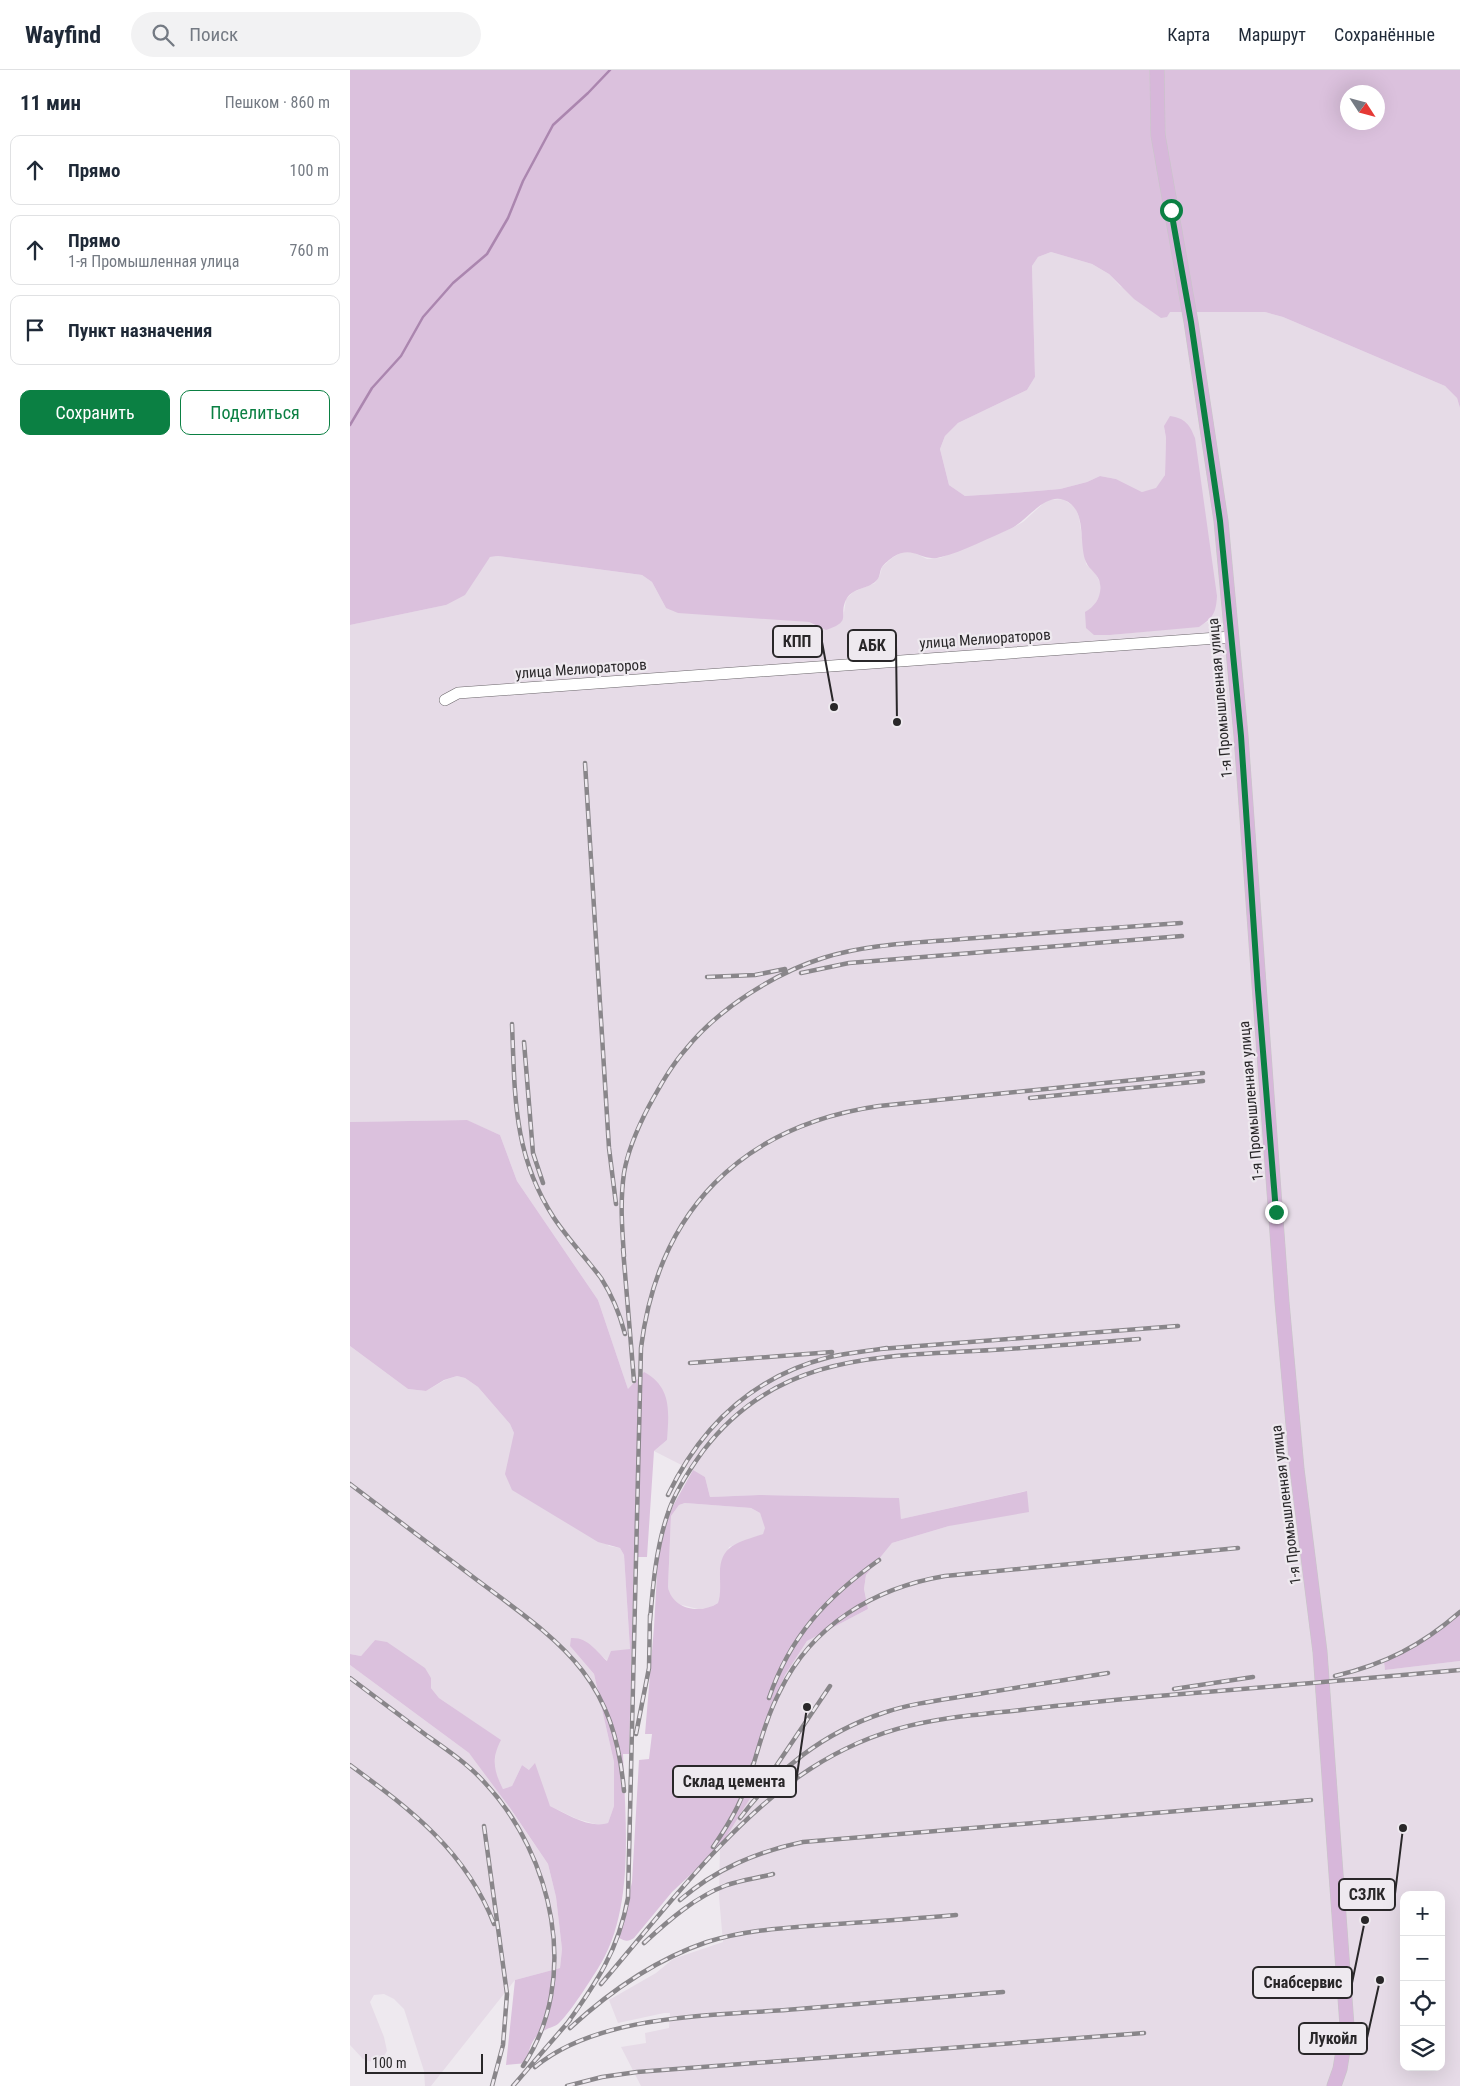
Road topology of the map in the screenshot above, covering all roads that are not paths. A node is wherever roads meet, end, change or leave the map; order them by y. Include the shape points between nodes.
1 (1157, 70) edge
2 (1230, 637) junction
3 (445, 700) dead end
4 (1334, 2086) edge

1 - 2 main road, 1-я Промышленная улица via 1158,135 1191,322 1220,521
2 - 3 street, улица Мелиораторов via 458,693
2 - 4 main road, 1-я Промышленная улица via 1241,736 1282,1302 1297,1469 1320,1652 1348,2026

